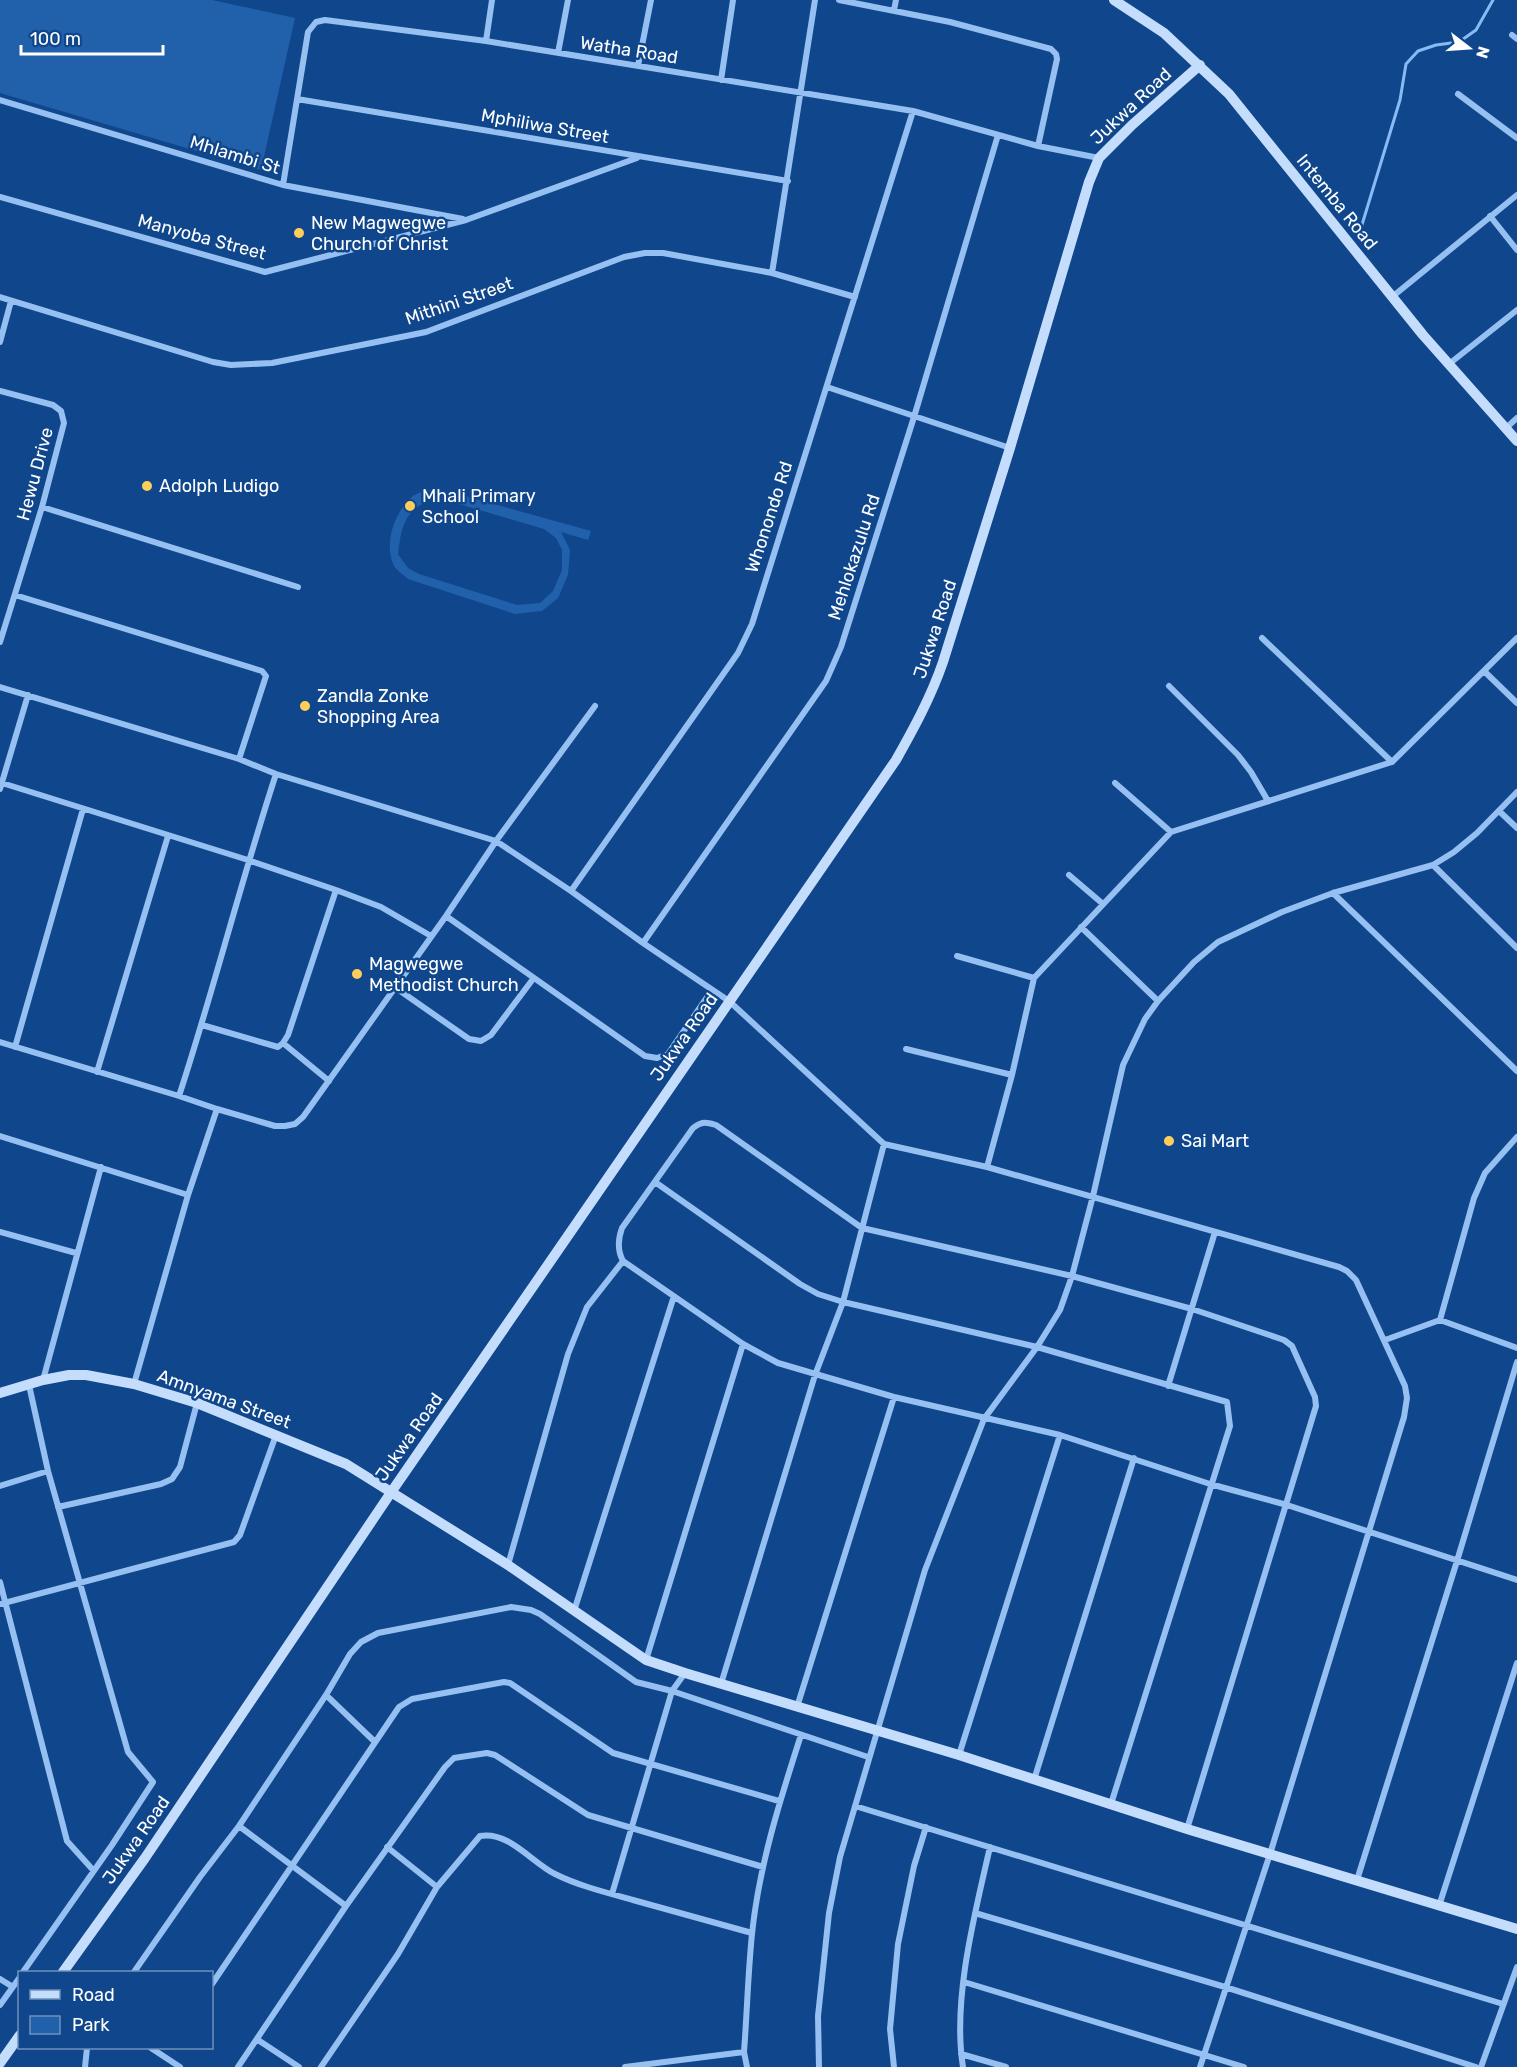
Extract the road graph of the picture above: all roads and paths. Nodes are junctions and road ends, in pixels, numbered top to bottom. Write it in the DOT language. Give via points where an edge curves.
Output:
graph roads {
  1 [pos="492,0"];
  2 [pos="568,0"];
  3 [pos="651,0"];
  4 [pos="733,0"];
  5 [pos="815,0"];
  6 [pos="839,0"];
  7 [pos="896,0"];
  8 [pos="1114,0"];
  9 [pos="894,10"];
  10 [pos="486,41"];
  11 [pos="558,53"];
  12 [pos="1200,65"];
  13 [pos="638,66"];
  14 [pos="720,80"];
  15 [pos="801,92"];
  16 [pos="1458,94"];
  17 [pos="297,99"];
  18 [pos="0,100"];
  19 [pos="913,111"];
  20 [pos="998,135"];
  21 [pos="1517,138"];
  22 [pos="1038,146"];
  23 [pos="637,158"];
  24 [pos="1099,158"];
  25 [pos="788,181"];
  26 [pos="283,185"];
  27 [pos="1517,195"];
  28 [pos="0,197"];
  29 [pos="1490,216"];
  30 [pos="466,220"];
  31 [pos="1517,250"];
  32 [pos="772,273"];
  33 [pos="0,297"];
  34 [pos="855,297"];
  35 [pos="1392,297"];
  36 [pos="11,301"];
  37 [pos="1517,310"];
  38 [pos="0,342"];
  39 [pos="1448,364"];
  40 [pos="827,387"];
  41 [pos="0,391"];
  42 [pos="914,417"];
  43 [pos="1517,418"];
  44 [pos="1505,429"];
  45 [pos="1517,441"];
  46 [pos="1010,448"];
  47 [pos="42,507"];
  48 [pos="298,587"];
  49 [pos="15,595"];
  50 [pos="1517,638"];
  51 [pos="1262,639"];
  52 [pos="0,642"];
  53 [pos="1484,671"];
  54 [pos="1169,686"];
  55 [pos="0,687"];
  56 [pos="28,695"];
  57 [pos="1517,703"];
  58 [pos="595,706"];
  59 [pos="239,759"];
  60 [pos="1392,762"];
  61 [pos="276,774"];
  62 [pos="1115,783"];
  63 [pos="1,786"];
  64 [pos="1517,792"];
  65 [pos="1268,801"];
  66 [pos="83,809"];
  67 [pos="1499,811"];
  68 [pos="1517,828"];
  69 [pos="1171,832"];
  70 [pos="168,836"];
  71 [pos="495,842"];
  72 [pos="248,860"];
  73 [pos="1433,865"];
  74 [pos="1070,875"];
  75 [pos="336,890"];
  76 [pos="571,891"];
  77 [pos="1333,894"];
  78 [pos="1103,904"];
  79 [pos="447,916"];
  80 [pos="1081,927"];
  81 [pos="431,936"];
  82 [pos="643,943"];
  83 [pos="1517,948"];
  84 [pos="957,956"];
  85 [pos="1034,978"];
  86 [pos="533,979"];
  87 [pos="396,988"];
  88 [pos="712,990"];
  89 [pos="729,1001"];
  90 [pos="1158,1001"];
  91 [pos="202,1025"];
  92 [pos="0,1042"];
  93 [pos="283,1043"];
  94 [pos="15,1047"];
  95 [pos="906,1049"];
  96 [pos="1517,1071"];
  97 [pos="97,1072"];
  98 [pos="1012,1075"];
  99 [pos="329,1081"];
  100 [pos="179,1096"];
  101 [pos="217,1110"];
  102 [pos="0,1136"];
  103 [pos="1517,1137"];
  104 [pos="884,1144"];
  105 [pos="101,1167"];
  106 [pos="987,1167"];
  107 [pos="656,1182"];
  108 [pos="188,1196"];
  109 [pos="1093,1196"];
  110 [pos="862,1228"];
  111 [pos="0,1232"];
  112 [pos="1215,1232"];
  113 [pos="76,1253"];
  114 [pos="623,1261"];
  115 [pos="1072,1276"];
  116 [pos="674,1296"];
  117 [pos="843,1302"];
  118 [pos="1192,1309"];
  119 [pos="1440,1320"];
  120 [pos="1385,1341"];
  121 [pos="743,1344"];
  122 [pos="1037,1347"];
  123 [pos="1517,1348"];
  124 [pos="1517,1362"];
  125 [pos="815,1375"];
  126 [pos="43,1380"];
  127 [pos="134,1384"];
  128 [pos="28,1385"];
  129 [pos="1168,1386"];
  130 [pos="0,1393"];
  131 [pos="894,1397"];
  132 [pos="197,1403"];
  133 [pos="984,1419"];
  134 [pos="276,1435"];
  135 [pos="1060,1436"];
  136 [pos="1134,1458"];
  137 [pos="48,1471"];
  138 [pos="1210,1484"];
  139 [pos="0,1486"];
  140 [pos="392,1491"];
  141 [pos="1287,1505"];
  142 [pos="58,1507"];
  143 [pos="1368,1533"];
  144 [pos="1457,1561"];
  145 [pos="508,1565"];
  146 [pos="1517,1580"];
  147 [pos="0,1582"];
  148 [pos="80,1583"];
  149 [pos="3,1603"];
  150 [pos="574,1611"];
  151 [pos="646,1660"];
  152 [pos="1517,1663"];
  153 [pos="685,1673"];
  154 [pos="721,1684"];
  155 [pos="672,1691"];
  156 [pos="326,1695"];
  157 [pos="797,1707"];
  158 [pos="877,1730"];
  159 [pos="801,1735"];
  160 [pos="375,1742"];
  161 [pos="959,1755"];
  162 [pos="868,1756"];
  163 [pos="651,1762"];
  164 [pos="1034,1779"];
  165 [pos="779,1802"];
  166 [pos="1111,1804"];
  167 [pos="855,1806"];
  168 [pos="239,1826"];
  169 [pos="926,1827"];
  170 [pos="630,1828"];
  171 [pos="1187,1829"];
  172 [pos="387,1846"];
  173 [pos="990,1847"];
  174 [pos="1270,1854"];
  175 [pos="292,1866"];
  176 [pos="763,1867"];
  177 [pos="93,1870"];
  178 [pos="1357,1880"];
  179 [pos="437,1887"];
  180 [pos="612,1894"];
  181 [pos="346,1906"];
  182 [pos="1439,1906"];
  183 [pos="975,1913"];
  184 [pos="1247,1925"];
  185 [pos="1517,1929"];
  186 [pos="752,1933"];
  187 [pos="1517,1967"];
  188 [pos="24,1971"];
  189 [pos="64,1971"];
  190 [pos="135,1971"];
  191 [pos="0,1979"];
  192 [pos="18,1980"];
  193 [pos="964,1982"];
  194 [pos="213,1983"];
  195 [pos="13,1987"];
  196 [pos="1225,1987"];
  197 [pos="1503,2004"];
  198 [pos="0,2005"];
  199 [pos="18,2038"];
  200 [pos="258,2040"];
  201 [pos="87,2049"];
  202 [pos="153,2049"];
  203 [pos="167,2049"];
  204 [pos="744,2052"];
  205 [pos="961,2054"];
  206 [pos="1204,2054"];
  207 [pos="162,2055"];
  208 [pos="1,2061"];
  209 [pos="11,2067"];
  210 [pos="85,2067"];
  211 [pos="180,2067"];
  212 [pos="238,2067"];
  213 [pos="299,2067"];
  214 [pos="321,2067"];
  215 [pos="625,2067"];
  216 [pos="747,2067"];
  217 [pos="819,2067"];
  218 [pos="894,2067"];
  219 [pos="963,2067"];
  220 [pos="1006,2067"];
  221 [pos="1200,2067"];
  222 [pos="1244,2067"];
  223 [pos="1476,2067"];
  224 [pos="1481,2067"];
  1 -- 10 [label="street"];
  2 -- 11 [label="street"];
  3 -- 13 [label="street"];
  4 -- 14 [label="street"];
  5 -- 15 [label="street"];
  6 -- 9 [label="street"];
  7 -- 9 [label="street"];
  8 -- 12 [label="street, Intemba Road" via="1164,33"];
  9 -- 22 [label="street" via="1051,49 1056,59"];
  10 -- 11 [label="street, Watha Road"];
  10 -- 17 [label="street, Watha Road" via="316,22 308,32"];
  11 -- 13 [label="street, Watha Road"];
  12 -- 24 [label="street, Jukwa Road"];
  12 -- 35 [label="street, Intemba Road" via="1229,94"];
  13 -- 14 [label="street, Watha Road"];
  14 -- 15 [label="street, Watha Road"];
  15 -- 19 [label="street, Watha Road"];
  15 -- 25 [label="street"];
  16 -- 21 [label="street"];
  17 -- 23 [label="street, Mphiliwa Street"];
  17 -- 26 [label="street, Watha Road"];
  18 -- 26 [label="street, Mhlambi St"];
  19 -- 20 [label="street, Watha Road"];
  19 -- 34 [label="street, Whonondo Rd"];
  20 -- 22 [label="street, Watha Road"];
  20 -- 42 [label="street, Mehlokazulu Rd"];
  22 -- 24 [label="street, Watha Road"];
  23 -- 25 [label="street, Mphiliwa Street"];
  23 -- 30 [label="street, Manyoba Street"];
  24 -- 46 [label="street, Jukwa Road"];
  25 -- 32 [label="street"];
  26 -- 30 [label="street, Mhlambi St"];
  27 -- 29 [label="street"];
  28 -- 30 [label="street, Manyoba Street" via="265,272"];
  29 -- 31 [label="street"];
  29 -- 35 [label="street"];
  32 -- 34 [label="street, Mithini Street"];
  32 -- 36 [label="street, Mithini Street" via="663,253 624,256 426,332 245,365 213,362"];
  33 -- 36 [label="street, Mithini Street"];
  34 -- 40 [label="street, Whonondo Rd"];
  35 -- 39 [label="street, Intemba Road"];
  36 -- 38 [label="street"];
  37 -- 39 [label="street"];
  39 -- 44 [label="street, Intemba Road"];
  40 -- 42 [label="street"];
  40 -- 76 [label="street, Whonondo Rd" via="752,624 738,653"];
  41 -- 47 [label="street, Hewu Drive" via="61,411 64,423"];
  42 -- 46 [label="street"];
  42 -- 82 [label="street, Mehlokazulu Rd" via="841,647 826,681"];
  43 -- 44 [label="street"];
  44 -- 45 [label="street, Intemba Road"];
  46 -- 89 [label="street, Jukwa Road" via="943,662 918,722 896,760"];
  47 -- 48 [label="street"];
  47 -- 49 [label="street, Hewu Drive"];
  49 -- 52 [label="street, Hewu Drive"];
  49 -- 59 [label="street" via="262,671 266,676"];
  50 -- 53 [label="street"];
  51 -- 60 [label="street"];
  53 -- 57 [label="street"];
  53 -- 60 [label="street"];
  54 -- 65 [label="street" via="1238,755"];
  55 -- 56 [label="street"];
  56 -- 59 [label="street"];
  56 -- 63 [label="street"];
  58 -- 71 [label="street"];
  59 -- 61 [label="street"];
  60 -- 65 [label="street"];
  61 -- 71 [label="street"];
  61 -- 72 [label="street"];
  62 -- 69 [label="street"];
  63 -- 66 [label="street"];
  64 -- 67 [label="street"];
  65 -- 69 [label="street"];
  66 -- 70 [label="street"];
  66 -- 94 [label="street"];
  67 -- 68 [label="street"];
  67 -- 73 [label="street" via="1454,852"];
  69 -- 78 [label="street"];
  70 -- 72 [label="street"];
  70 -- 97 [label="street"];
  71 -- 76 [label="street"];
  71 -- 79 [label="street"];
  72 -- 75 [label="street"];
  72 -- 91 [label="street"];
  73 -- 77 [label="street"];
  73 -- 83 [label="street"];
  74 -- 78 [label="street"];
  75 -- 81 [label="street" via="381,907"];
  75 -- 93 [label="street"];
  76 -- 82 [label="street"];
  77 -- 90 [label="street" via="1282,912 1218,942"];
  77 -- 96 [label="street"];
  78 -- 80 [label="street"];
  79 -- 81 [label="street"];
  79 -- 86 [label="street"];
  80 -- 85 [label="street"];
  80 -- 90 [label="street"];
  81 -- 87 [label="street"];
  82 -- 88 [label="street"];
  84 -- 85 [label="street"];
  85 -- 98 [label="street"];
  86 -- 87 [label="street" via="491,1035 481,1041 469,1039"];
  86 -- 88 [label="street" via="645,1056 657,1058 668,1054"];
  87 -- 99 [label="street"];
  88 -- 89 [label="street"];
  89 -- 104 [label="street"];
  89 -- 140 [label="street, Jukwa Road"];
  90 -- 109 [label="street" via="1123,1065"];
  91 -- 93 [label="street" via="279,1047"];
  91 -- 100 [label="street"];
  92 -- 94 [label="street"];
  93 -- 99 [label="street"];
  94 -- 97 [label="street"];
  95 -- 98 [label="street"];
  97 -- 100 [label="street"];
  98 -- 106 [label="street"];
  99 -- 101 [label="street" via="295,1124 275,1126"];
  100 -- 101 [label="street"];
  101 -- 108 [label="street"];
  102 -- 105 [label="street"];
  103 -- 119 [label="street" via="1485,1173 1474,1198"];
  104 -- 106 [label="street"];
  104 -- 110 [label="street"];
  105 -- 108 [label="street"];
  105 -- 113 [label="street"];
  106 -- 109 [label="street"];
  107 -- 110 [label="street" via="693,1128 705,1122 716,1125"];
  107 -- 114 [label="street" via="622,1228 619,1246"];
  107 -- 117 [label="street" via="800,1284"];
  108 -- 127 [label="street"];
  109 -- 112 [label="street"];
  109 -- 115 [label="street"];
  110 -- 115 [label="street"];
  110 -- 117 [label="street"];
  111 -- 113 [label="street"];
  112 -- 118 [label="street"];
  112 -- 120 [label="street" via="1347,1271 1356,1280"];
  113 -- 126 [label="street"];
  114 -- 116 [label="street"];
  114 -- 145 [label="street" via="587,1307 568,1354"];
  115 -- 118 [label="street"];
  115 -- 122 [label="street" via="1060,1310"];
  116 -- 121 [label="street"];
  116 -- 150 [label="street"];
  117 -- 122 [label="street"];
  117 -- 125 [label="street"];
  118 -- 129 [label="street"];
  118 -- 141 [label="street" via="1284,1341 1297,1356 1316,1406"];
  119 -- 120 [label="street"];
  119 -- 123 [label="street"];
  120 -- 143 [label="street" via="1407,1398"];
  121 -- 125 [label="street" via="778,1363"];
  121 -- 151 [label="street"];
  122 -- 129 [label="street"];
  122 -- 133 [label="street"];
  124 -- 144 [label="street"];
  125 -- 131 [label="street"];
  125 -- 154 [label="street"];
  126 -- 127 [label="street, Amnyama Street" via="69,1374"];
  126 -- 128 [label="street, Amnyama Street"];
  127 -- 132 [label="street, Amnyama Street"];
  128 -- 130 [label="street, Amnyama Street"];
  128 -- 137 [label="street"];
  129 -- 138 [label="street" via="1227,1402 1230,1426"];
  131 -- 133 [label="street"];
  131 -- 157 [label="street"];
  132 -- 134 [label="street, Amnyama Street"];
  132 -- 142 [label="street" via="180,1467 172,1479"];
  133 -- 135 [label="street"];
  133 -- 158 [label="street" via="925,1570"];
  134 -- 140 [label="street, Amnyama Street" via="346,1464"];
  134 -- 148 [label="street" via="240,1535 234,1542"];
  135 -- 136 [label="street"];
  135 -- 161 [label="street"];
  136 -- 138 [label="street"];
  136 -- 164 [label="street"];
  137 -- 139 [label="street"];
  137 -- 142 [label="street"];
  138 -- 141 [label="street"];
  138 -- 166 [label="street"];
  140 -- 145 [label="street, Amnyama Street"];
  140 -- 189 [label="street, Jukwa Road" via="145,1858"];
  141 -- 143 [label="street"];
  141 -- 171 [label="street"];
  142 -- 148 [label="street"];
  143 -- 144 [label="street"];
  143 -- 174 [label="street"];
  144 -- 146 [label="street"];
  144 -- 178 [label="street"];
  145 -- 150 [label="street, Amnyama Street"];
  147 -- 149 [label="street"];
  148 -- 149 [label="street"];
  148 -- 177 [label="street" via="128,1752 153,1782"];
  149 -- 177 [label="street" via="66,1841"];
  150 -- 151 [label="street, Amnyama Street"];
  151 -- 153 [label="street, Amnyama Street"];
  152 -- 182 [label="street"];
  153 -- 154 [label="street, Amnyama Street"];
  153 -- 155 [label="street"];
  154 -- 157 [label="street, Amnyama Street"];
  155 -- 156 [label="street" via="636,1682 540,1614 511,1607 378,1632 350,1654"];
  155 -- 159 [label="street"];
  155 -- 163 [label="street"];
  156 -- 160 [label="street"];
  156 -- 168 [label="street"];
  157 -- 158 [label="street, Amnyama Street"];
  158 -- 161 [label="street, Amnyama Street"];
  158 -- 162 [label="street"];
  159 -- 162 [label="street"];
  159 -- 165 [label="street"];
  160 -- 163 [label="street" via="399,1707 409,1700 504,1682 515,1684 613,1753"];
  160 -- 175 [label="street"];
  161 -- 164 [label="street, Amnyama Street"];
  162 -- 167 [label="street"];
  163 -- 165 [label="street"];
  163 -- 170 [label="street"];
  164 -- 166 [label="street, Amnyama Street"];
  165 -- 176 [label="street"];
  166 -- 171 [label="street, Amnyama Street"];
  167 -- 169 [label="street"];
  167 -- 217 [label="street" via="829,1913 818,2016"];
  168 -- 175 [label="street"];
  168 -- 190 [label="street"];
  169 -- 173 [label="street"];
  169 -- 218 [label="street" via="898,1944 891,2029"];
  170 -- 172 [label="street" via="588,1815 498,1756 487,1753 452,1759"];
  170 -- 176 [label="street"];
  170 -- 180 [label="street"];
  171 -- 174 [label="street, Amnyama Street"];
  172 -- 179 [label="street"];
  172 -- 181 [label="street"];
  173 -- 183 [label="street"];
  173 -- 184 [label="street"];
  174 -- 178 [label="street, Amnyama Street"];
  174 -- 184 [label="street"];
  175 -- 181 [label="street"];
  175 -- 194 [label="street"];
  176 -- 186 [label="street"];
  177 -- 188 [label="street"];
  178 -- 182 [label="street, Amnyama Street"];
  179 -- 180 [label="street" via="480,1836 492,1835 503,1838 554,1874"];
  179 -- 214 [label="street" via="398,1954"];
  180 -- 186 [label="street"];
  181 -- 200 [label="street"];
  182 -- 185 [label="street, Amnyama Street"];
  183 -- 193 [label="street"];
  183 -- 196 [label="street"];
  184 -- 196 [label="street"];
  184 -- 197 [label="street"];
  186 -- 204 [label="street"];
  187 -- 197 [label="street"];
  191 -- 195 [label="street"];
  192 -- 195 [label="street"];
  193 -- 205 [label="street"];
  193 -- 206 [label="street"];
  195 -- 198 [label="street"];
  196 -- 206 [label="street"];
  196 -- 223 [label="street"];
  197 -- 224 [label="street"];
  199 -- 208 [label="street"];
  200 -- 212 [label="street"];
  200 -- 213 [label="street"];
  201 -- 210 [label="street"];
  202 -- 207 [label="street"];
  203 -- 207 [label="street"];
  204 -- 215 [label="street"];
  204 -- 216 [label="street"];
  205 -- 219 [label="street"];
  205 -- 220 [label="street"];
  206 -- 221 [label="street"];
  206 -- 222 [label="street"];
  207 -- 211 [label="street"];
  208 -- 209 [label="street"];
}
